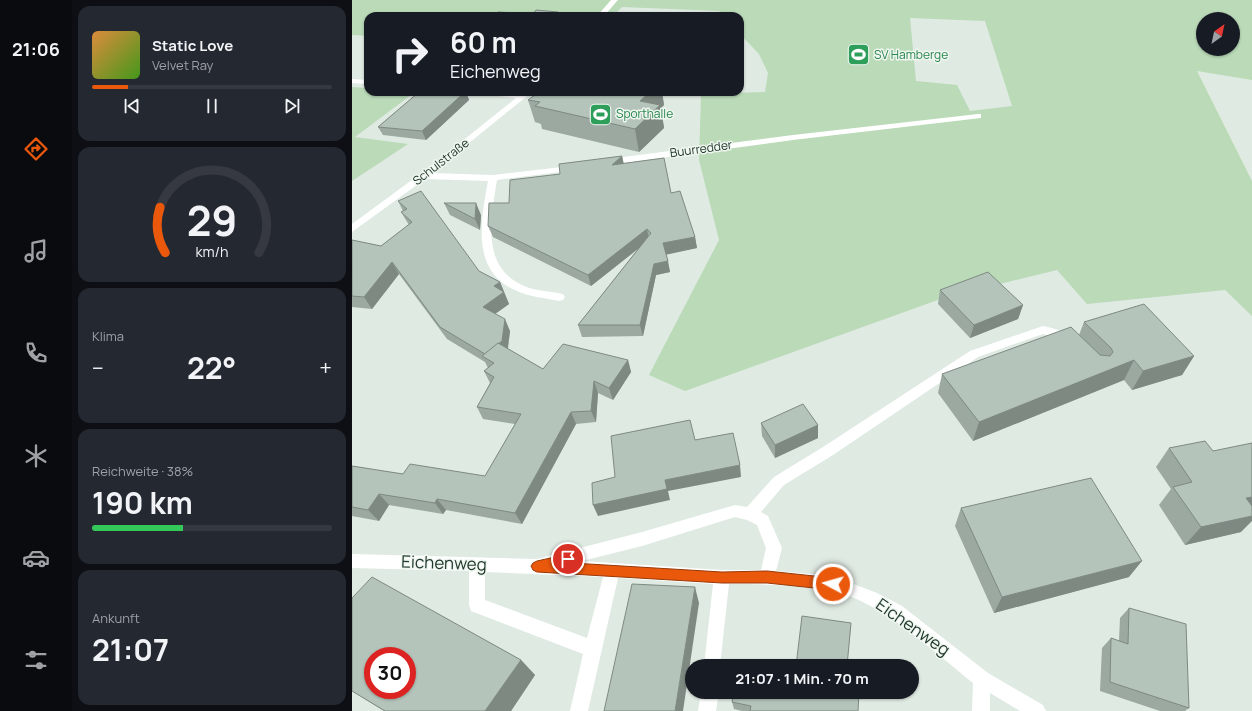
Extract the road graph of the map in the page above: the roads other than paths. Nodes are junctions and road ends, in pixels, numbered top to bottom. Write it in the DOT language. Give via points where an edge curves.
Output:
graph roads {
  1 [pos="615,0"];
  2 [pos="604,12"];
  3 [pos="352,81"];
  4 [pos="364,82"];
  5 [pos="523,96"];
  6 [pos="978,116"];
  7 [pos="424,176"];
  8 [pos="493,178"];
  9 [pos="352,229"];
  10 [pos="558,297"];
  11 [pos="1074,350"];
  12 [pos="750,514"];
  13 [pos="352,561"];
  14 [pos="477,564"];
  15 [pos="537,566"];
  16 [pos="612,571"];
  17 [pos="722,577"];
  18 [pos="767,577"];
  19 [pos="593,649"];
  20 [pos="713,659"];
  21 [pos="982,679"];
  22 [pos="709,699"];
  23 [pos="579,711"];
  24 [pos="707,711"];
  25 [pos="980,711"];
  26 [pos="1037,711"];
  1 -- 2 [label="street"];
  3 -- 4 [label="street"];
  5 -- 7 [label="street, Schulstraße"];
  6 -- 8 [label="street, Buurredder" via="703,148"];
  7 -- 8 [label="street, Buurredder"];
  7 -- 9 [label="street, Schulstraße"];
  8 -- 10 [label="street" via="485,225 489,258 496,272 518,288"];
  11 -- 12 [label="street" via="1058,334 1043,330 974,354 779,481"];
  12 -- 15 [label="street, Eichenweg" via="735,511 635,541"];
  12 -- 18 [label="street" via="763,521 774,548"];
  13 -- 14 [label="street, Eichenweg"];
  14 -- 15 [label="street, Eichenweg"];
  14 -- 19 [label="street" via="477,605"];
  15 -- 16 [label="street, Eichenweg"];
  16 -- 17 [label="street, Eichenweg"];
  16 -- 19 [label="street"];
  17 -- 18 [label="street, Eichenweg"];
  17 -- 20 [label="street"];
  18 -- 21 [label="street, Eichenweg" via="833,584 871,598 896,612"];
  19 -- 23 [label="street"];
  21 -- 25 [label="street"];
  21 -- 26 [label="street, Eichenweg"];
  22 -- 24 [label="street"];
}
